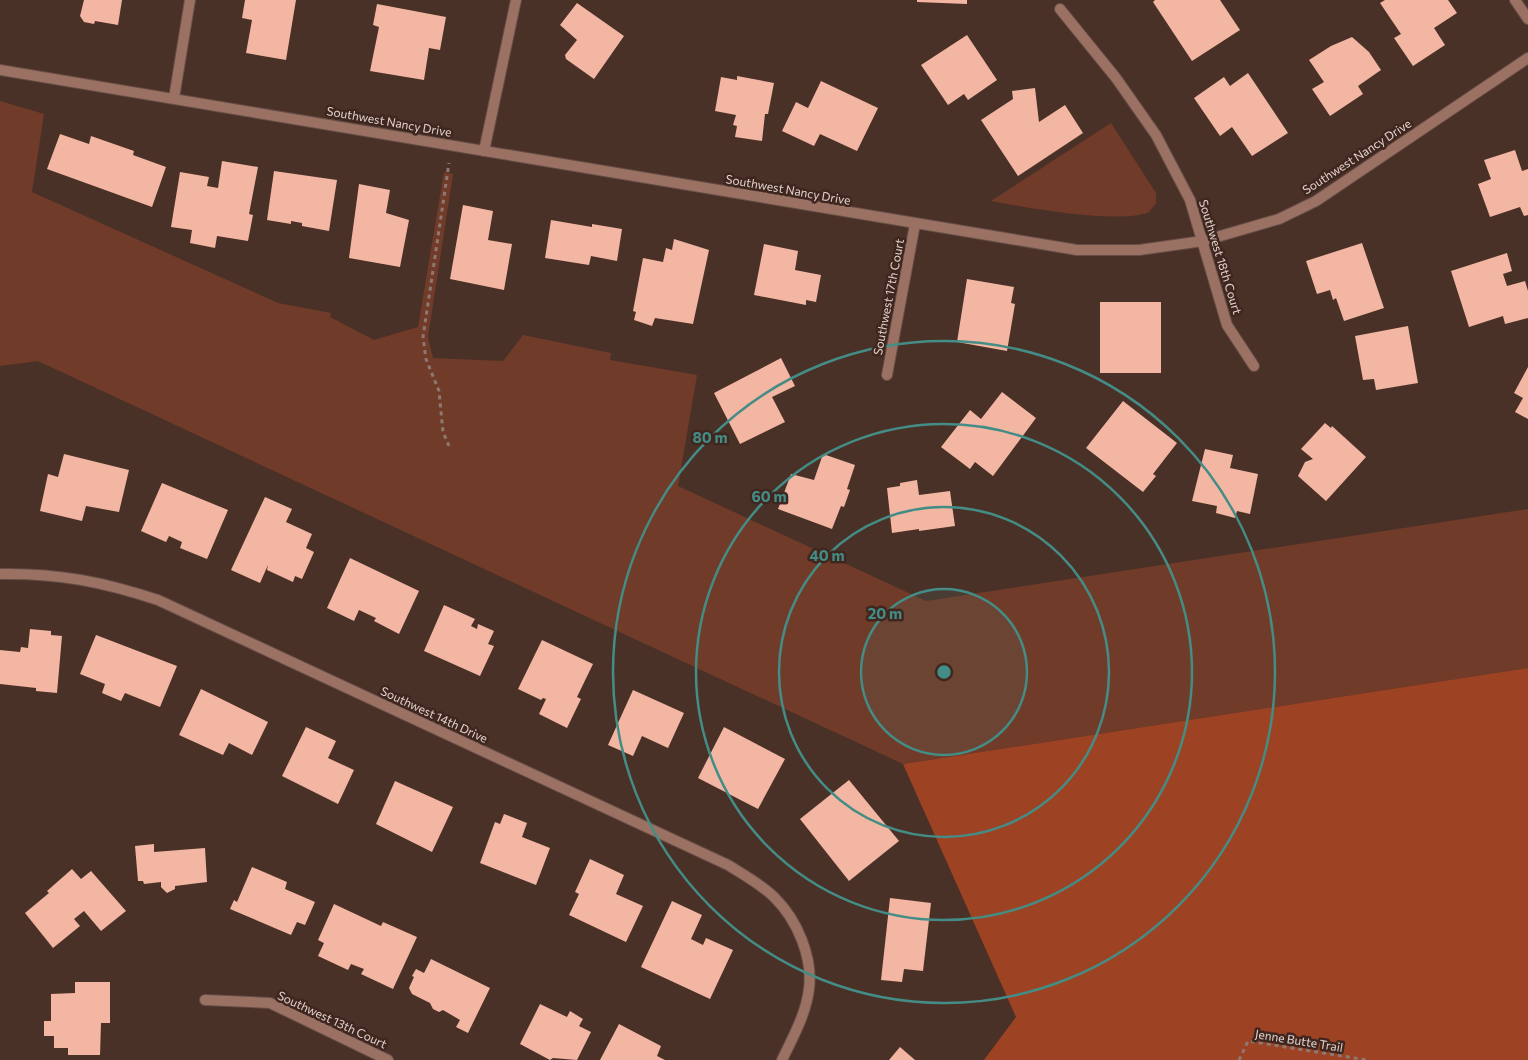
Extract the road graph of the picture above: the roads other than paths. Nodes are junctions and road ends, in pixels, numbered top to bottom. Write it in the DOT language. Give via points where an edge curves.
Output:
graph roads {
  1 [pos="190,0"];
  2 [pos="516,0"];
  3 [pos="1515,0"];
  4 [pos="1060,9"];
  5 [pos="1528,19"];
  6 [pos="1528,58"];
  7 [pos="0,70"];
  8 [pos="174,98"];
  9 [pos="484,151"];
  10 [pos="915,224"];
  11 [pos="1202,241"];
  12 [pos="1254,366"];
  13 [pos="887,374"];
  14 [pos="0,574"];
  15 [pos="205,1000"];
  16 [pos="388,1060"];
  17 [pos="782,1060"];
  1 -- 8 [label="street"];
  2 -- 9 [label="street"];
  3 -- 5 [label="street"];
  4 -- 11 [label="street, Southwest 18th Court" via="1116,78 1156,135 1190,200"];
  6 -- 11 [label="street, Southwest Nancy Drive" via="1316,201 1279,219"];
  7 -- 8 [label="street, Southwest Nancy Drive"];
  8 -- 9 [label="street, Southwest Nancy Drive"];
  9 -- 10 [label="street, Southwest Nancy Drive"];
  10 -- 11 [label="street, Southwest Nancy Drive" via="1077,250 1139,250"];
  10 -- 13 [label="street, Southwest 17th Court"];
  11 -- 12 [label="street, Southwest 18th Court" via="1228,325"];
  14 -- 17 [label="street, Southwest 14th Drive" via="69,576 112,585 158,600 751,878 775,898 795,926 810,962 803,1014"];
  15 -- 16 [label="street, Southwest 13th Court" via="270,1003"];
}
